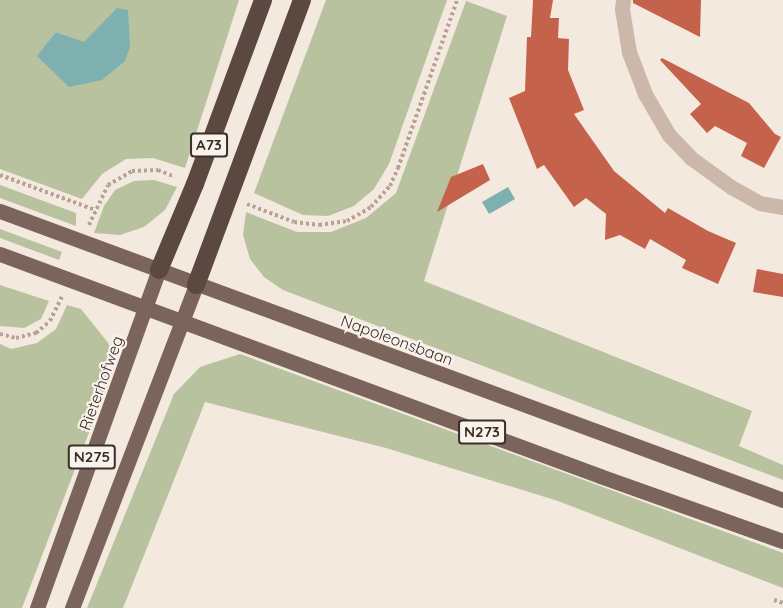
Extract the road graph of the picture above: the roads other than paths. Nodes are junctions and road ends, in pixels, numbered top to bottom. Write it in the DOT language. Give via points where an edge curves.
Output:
graph roads {
  1 [pos="263,0"];
  2 [pos="302,0"];
  3 [pos="623,0"];
  4 [pos="783,207"];
  5 [pos="0,211"];
  6 [pos="0,254"];
  7 [pos="159,270"];
  8 [pos="196,285"];
  9 [pos="148,307"];
  10 [pos="182,321"];
  11 [pos="783,500"];
  12 [pos="783,541"];
  13 [pos="37,608"];
  14 [pos="72,608"];
  1 -- 7 [label="highway, A73"];
  2 -- 8 [label="highway, A73"];
  3 -- 4 [label="street" via="629,52 645,94 669,135 691,158 731,187 760,203"];
  5 -- 7 [label="main road, Napoleonsbaan / N273"];
  6 -- 9 [label="main road, N273"];
  7 -- 8 [label="main road, Napoleonsbaan / N273"];
  7 -- 9 [label="main road, Rieterhofweg / N275"];
  8 -- 10 [label="main road, N275"];
  8 -- 11 [label="main road, Napoleonsbaan / N273"];
  9 -- 10 [label="main road, N273"];
  9 -- 13 [label="main road, Rieterhofweg / N275"];
  10 -- 12 [label="main road, N273"];
  10 -- 14 [label="main road, N275"];
}
